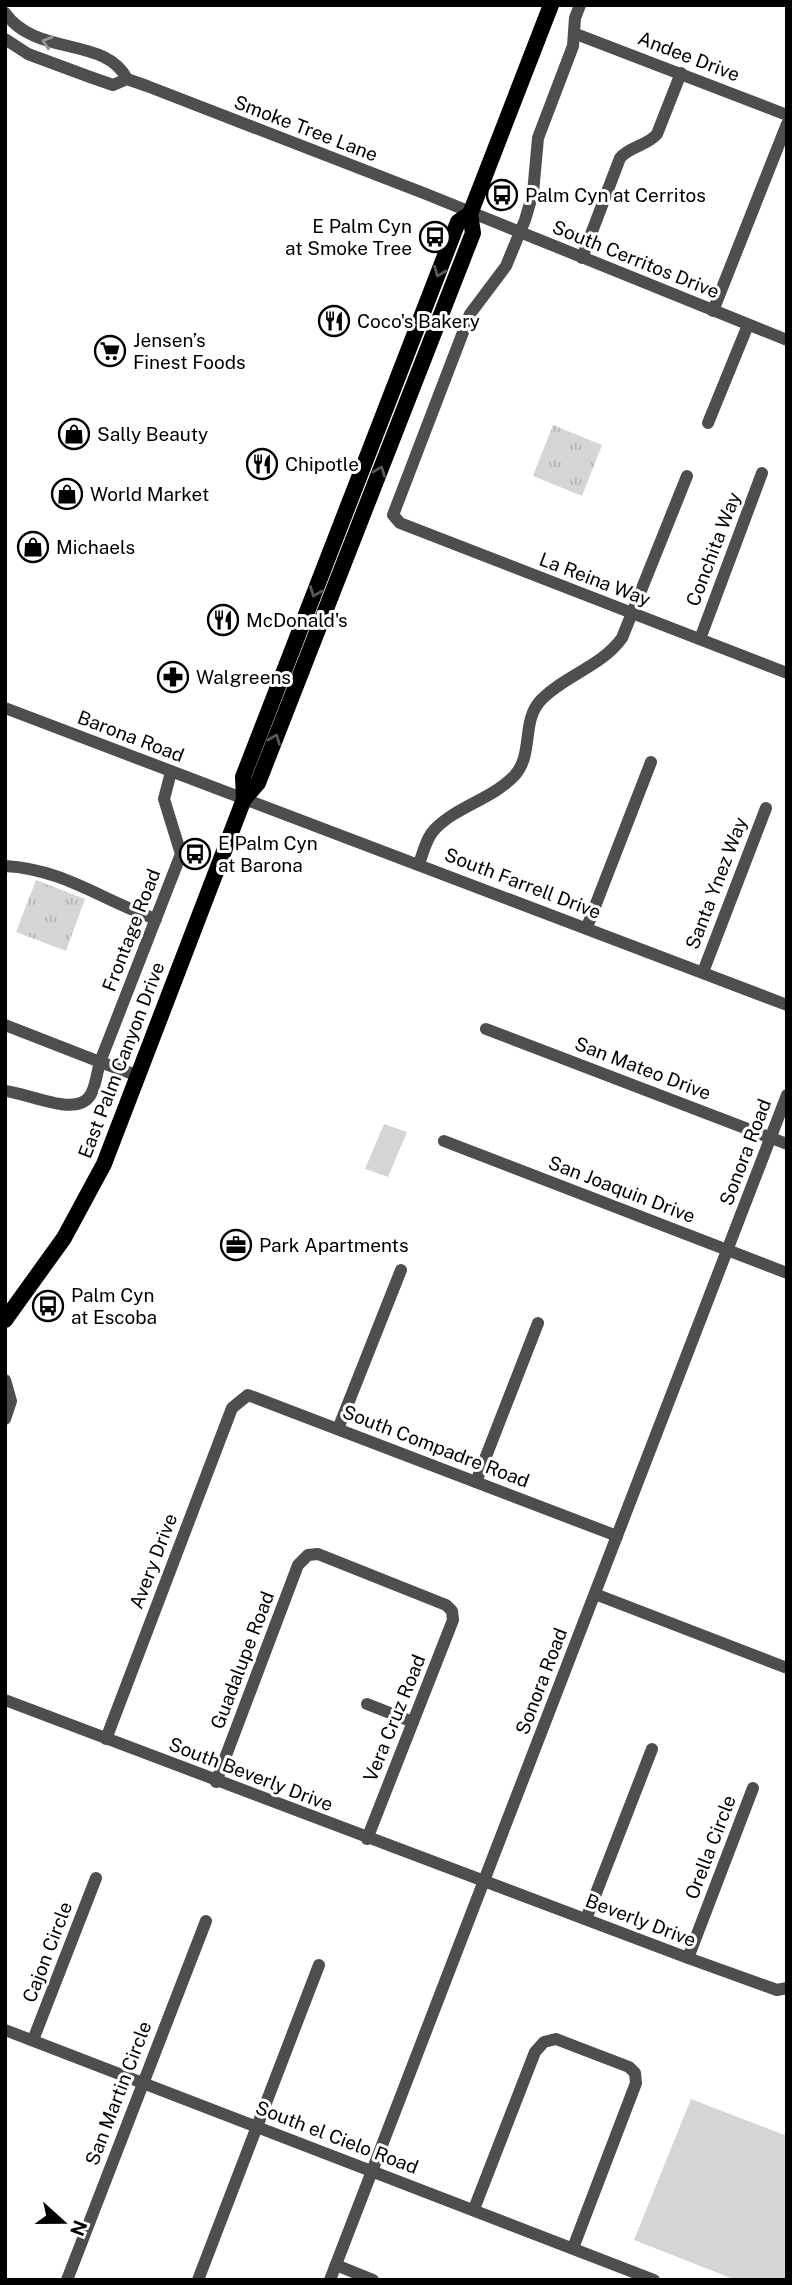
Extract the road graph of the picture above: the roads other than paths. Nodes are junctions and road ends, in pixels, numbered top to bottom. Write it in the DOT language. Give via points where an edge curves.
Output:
graph roads {
  1 [pos="551,5"];
  2 [pos="580,5"];
  3 [pos="5,13"];
  4 [pos="576,34"];
  5 [pos="5,39"];
  6 [pos="71,48"];
  7 [pos="65,68"];
  8 [pos="681,73"];
  9 [pos="127,79"];
  10 [pos="787,115"];
  11 [pos="787,124"];
  12 [pos="470,214"];
  13 [pos="519,234"];
  14 [pos="582,258"];
  15 [pos="713,311"];
  16 [pos="748,325"];
  17 [pos="787,340"];
  18 [pos="708,423"];
  19 [pos="762,473"];
  20 [pos="687,476"];
  21 [pos="632,614"];
  22 [pos="700,639"];
  23 [pos="787,674"];
  24 [pos="5,708"];
  25 [pos="651,762"];
  26 [pos="171,772"];
  27 [pos="244,799"];
  28 [pos="766,808"];
  29 [pos="419,864"];
  30 [pos="5,866"];
  31 [pos="156,919"];
  32 [pos="587,928"];
  33 [pos="703,971"];
  34 [pos="787,1005"];
  35 [pos="5,1025"];
  36 [pos="486,1029"];
  37 [pos="100,1062"];
  38 [pos="139,1076"];
  39 [pos="5,1091"];
  40 [pos="787,1095"];
  41 [pos="771,1138"];
  42 [pos="444,1141"];
  43 [pos="787,1144"];
  44 [pos="728,1250"];
  45 [pos="401,1270"];
  46 [pos="787,1273"];
  47 [pos="5,1320"];
  48 [pos="538,1323"];
  49 [pos="5,1380"];
  50 [pos="241,1399"];
  51 [pos="5,1419"];
  52 [pos="338,1429"];
  53 [pos="476,1482"];
  54 [pos="617,1536"];
  55 [pos="309,1555"];
  56 [pos="595,1594"];
  57 [pos="787,1668"];
  58 [pos="5,1700"];
  59 [pos="368,1704"];
  60 [pos="413,1722"];
  61 [pos="106,1739"];
  62 [pos="652,1749"];
  63 [pos="216,1782"];
  64 [pos="753,1788"];
  65 [pos="367,1839"];
  66 [pos="96,1878"];
  67 [pos="483,1882"];
  68 [pos="586,1919"];
  69 [pos="206,1921"];
  70 [pos="688,1958"];
  71 [pos="319,1965"];
  72 [pos="787,1988"];
  73 [pos="5,2030"];
  74 [pos="33,2040"];
  75 [pos="142,2083"];
  76 [pos="256,2127"];
  77 [pos="372,2172"];
  78 [pos="474,2209"];
  79 [pos="573,2248"];
  80 [pos="335,2265"];
  81 [pos="67,2280"];
  82 [pos="198,2280"];
  83 [pos="330,2280"];
  84 [pos="373,2280"];
  85 [pos="654,2280"];
  1 -- 12 [label="main road, East Palm Canyon Drive"];
  2 -- 4 [label="street"];
  6 -- 3 [label="street, Smoke Tree Lane, one-way" via="37,39"];
  4 -- 8 [label="street, Andee Drive"];
  4 -- 13 [label="street" via="538,138 533,193"];
  5 -- 7 [label="street, Smoke Tree Lane"];
  6 -- 7 [label="street"];
  6 -- 9 [label="street, Smoke Tree Lane" via="121,65"];
  7 -- 9 [label="street, Smoke Tree Lane" via="113,85"];
  8 -- 10 [label="street, Andee Drive"];
  8 -- 14 [label="street" via="657,134 620,158"];
  9 -- 12 [label="street, Smoke Tree Lane"];
  11 -- 15 [label="street"];
  12 -- 13 [label="street, South Cerritos Drive"];
  12 -- 27 [label="main road, East Palm Canyon Drive" via="458,222 404,360 243,777"];
  13 -- 14 [label="street, South Cerritos Drive"];
  13 -- 21 [label="street, La Reina Way" via="506,266 470,314 393,515 400,523"];
  14 -- 15 [label="street, South Cerritos Drive"];
  15 -- 16 [label="street, South Cerritos Drive"];
  16 -- 17 [label="street, South Cerritos Drive"];
  16 -- 18 [label="street"];
  19 -- 22 [label="street, Conchita Way"];
  20 -- 21 [label="street"];
  21 -- 22 [label="street, La Reina Way"];
  21 -- 29 [label="street" via="610,655 542,699 532,713 524,760 517,773 435,828"];
  22 -- 23 [label="street, La Reina Way"];
  24 -- 26 [label="street, Barona Road"];
  25 -- 32 [label="street"];
  26 -- 27 [label="street, Barona Road"];
  26 -- 31 [label="street, Frontage Road" via="164,799 181,854"];
  27 -- 29 [label="street, South Farrell Drive"];
  27 -- 38 [label="main road, East Palm Canyon Drive"];
  28 -- 33 [label="street, Santa Ynez Way"];
  29 -- 32 [label="street, South Farrell Drive"];
  30 -- 31 [label="street" via="41,870"];
  31 -- 37 [label="street, Frontage Road"];
  32 -- 33 [label="street, South Farrell Drive"];
  33 -- 34 [label="street, South Farrell Drive"];
  35 -- 37 [label="street"];
  36 -- 41 [label="street, San Mateo Drive"];
  37 -- 38 [label="street"];
  37 -- 39 [label="street, Frontage Road" via="92,1093 84,1104 71,1108"];
  38 -- 47 [label="main road, East Palm Canyon Drive" via="88,1199 43,1272"];
  40 -- 41 [label="street, Sonora Road"];
  41 -- 43 [label="street, San Mateo Drive"];
  41 -- 44 [label="street, Sonora Road"];
  42 -- 44 [label="street, San Joaquin Drive"];
  44 -- 46 [label="street, San Joaquin Drive"];
  44 -- 54 [label="street, Sonora Road"];
  45 -- 52 [label="street"];
  48 -- 53 [label="street"];
  49 -- 51 [label="street" via="11,1401"];
  50 -- 52 [label="street, South Compadre Road" via="248,1395 261,1399"];
  50 -- 61 [label="street, Avery Drive" via="232,1408"];
  52 -- 53 [label="street, South Compadre Road"];
  53 -- 54 [label="street, South Compadre Road"];
  54 -- 56 [label="street, Sonora Road"];
  55 -- 60 [label="street, Vera Cruz Road" via="318,1554 452,1611 453,1620"];
  55 -- 63 [label="street, Guadalupe Road" via="298,1565"];
  56 -- 57 [label="street"];
  56 -- 67 [label="street, Sonora Road"];
  58 -- 61 [label="street, South Beverly Drive"];
  59 -- 60 [label="street"];
  60 -- 65 [label="street, Vera Cruz Road"];
  61 -- 63 [label="street, South Beverly Drive"];
  62 -- 68 [label="street"];
  63 -- 65 [label="street, South Beverly Drive"];
  64 -- 70 [label="street, Orella Circle"];
  65 -- 67 [label="street, South Beverly Drive"];
  66 -- 74 [label="street, Cajon Circle"];
  67 -- 68 [label="street, Beverly Drive"];
  67 -- 77 [label="street, Sonora Road"];
  68 -- 70 [label="street, Beverly Drive"];
  69 -- 75 [label="street, San Martin Circle"];
  70 -- 72 [label="street, Beverly Drive" via="777,1990"];
  71 -- 76 [label="street"];
  73 -- 74 [label="street, South el Cielo Road"];
  74 -- 75 [label="street, South el Cielo Road"];
  75 -- 76 [label="street, South el Cielo Road"];
  75 -- 81 [label="street, San Martin Circle"];
  76 -- 77 [label="street, South el Cielo Road"];
  76 -- 82 [label="street"];
  77 -- 78 [label="street, South el Cielo Road"];
  77 -- 80 [label="street, Sonora Road"];
  78 -- 79 [label="street, South el Cielo Road"];
  78 -- 79 [label="street" via="535,2052 544,2042 556,2039 586,2050 629,2067 636,2083"];
  79 -- 85 [label="street, South el Cielo Road"];
  80 -- 83 [label="street, Sonora Road"];
  80 -- 84 [label="street"];
}
